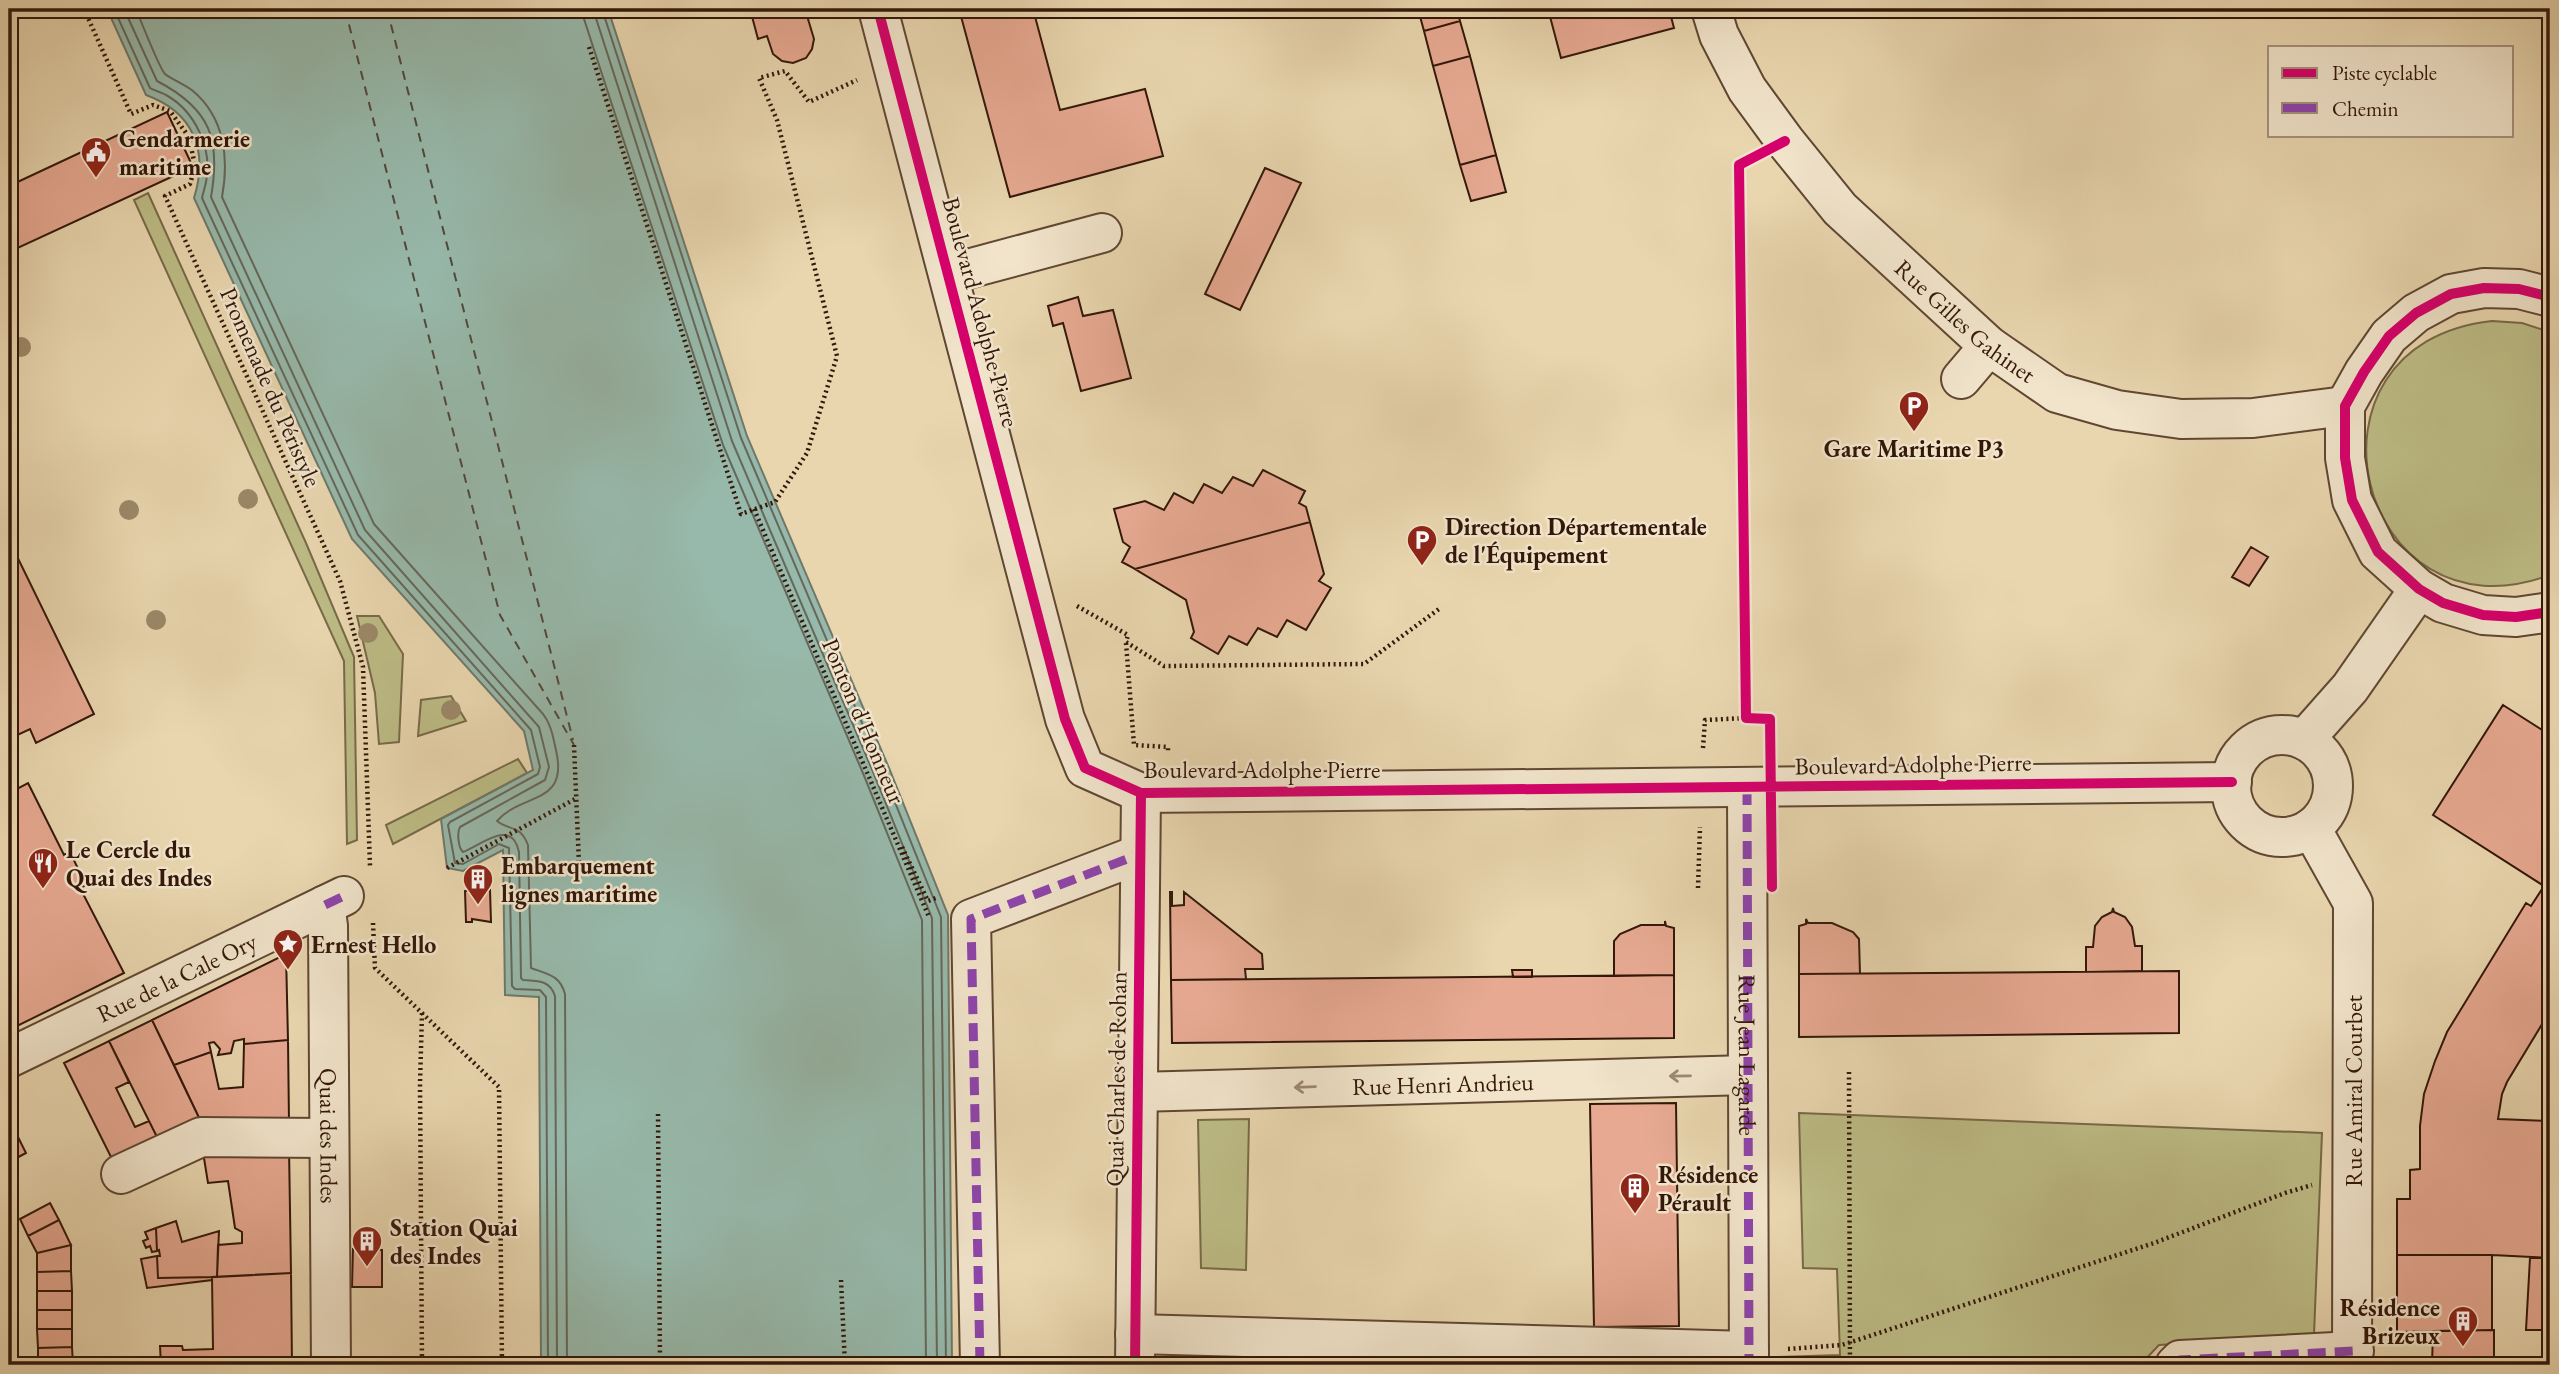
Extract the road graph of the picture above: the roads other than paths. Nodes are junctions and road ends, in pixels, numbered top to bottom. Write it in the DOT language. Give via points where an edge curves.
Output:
graph roads {
  1 [pos="878,9"];
  2 [pos="1711,9"];
  3 [pos="1102,233"];
  4 [pos="949,274"];
  5 [pos="2550,297"];
  6 [pos="1989,346"];
  7 [pos="1961,379"];
  8 [pos="2345,406"];
  9 [pos="2419,589"];
  10 [pos="2550,612"];
  11 [pos="2304,740"];
  12 [pos="2232,782"];
  13 [pos="1747,787"];
  14 [pos="1153,793"];
  15 [pos="2311,828"];
  16 [pos="1140,854"];
  17 [pos="353,896"];
  18 [pos="9,1058"];
  19 [pos="1748,1075"];
  20 [pos="1138,1092"];
  21 [pos="329,1138"];
  22 [pos="121,1174"];
  23 [pos="1135,1350"];
  24 [pos="1749,1358"];
  25 [pos="2353,1358"];
  26 [pos="331,1365"];
  27 [pos="980,1365"];
  28 [pos="2175,1365"];
  1 -- 4 [label="street, Boulevard Adolphe Pierre"];
  2 -- 6 [label="street, Rue Gilles Gahinet" via="1747,89 1832,199"];
  3 -- 4 [label="street"];
  4 -- 14 [label="street, Boulevard Adolphe Pierre" via="1066,719 1085,768"];
  5 -- 8 [label="street" via="2519,289 2484,288 2451,294 2416,313 2389,337"];
  6 -- 7 [label="street"];
  6 -- 8 [label="street, Rue Gilles Gahinet" via="2057,393 2117,410 2181,419 2253,418"];
  8 -- 9 [label="street" via="2345,458 2352,500 2378,552"];
  9 -- 10 [label="street" via="2442,603 2483,615"];
  9 -- 11 [label="street" via="2350,688"];
  11 -- 12 [label="street" via="2290,736 2263,739 2241,756"];
  11 -- 15 [label="street" via="2324,757 2333,782 2329,808"];
  12 -- 13 [label="street, Boulevard Adolphe Pierre"];
  12 -- 15 [label="street" via="2237,810 2257,830 2285,837"];
  13 -- 14 [label="street, Boulevard Adolphe Pierre"];
  13 -- 19 [label="street, Rue Jean Lagarde"];
  14 -- 16 [label="street, Quai Charles de Rohan"];
  15 -- 25 [label="street, Rue Amiral Courbet" via="2353,904"];
  16 -- 20 [label="street, Quai Charles de Rohan"];
  16 -- 27 [label="street" via="971,919"];
  17 -- 18 [label="street, Rue de la Cale Ory"];
  17 -- 21 [label="street, Quai des Indes" via="328,926"];
  19 -- 20 [label="street, Rue Henri Andrieu, one-way"];
  19 -- 24 [label="street, Rue Jean Lagarde"];
  20 -- 23 [label="street, Quai Charles de Rohan"];
  21 -- 22 [label="street" via="201,1138"];
  21 -- 26 [label="street, Quai des Indes"];
  23 -- 24 [label="street"];
  25 -- 28 [label="street" via="2180,1360"];
}
